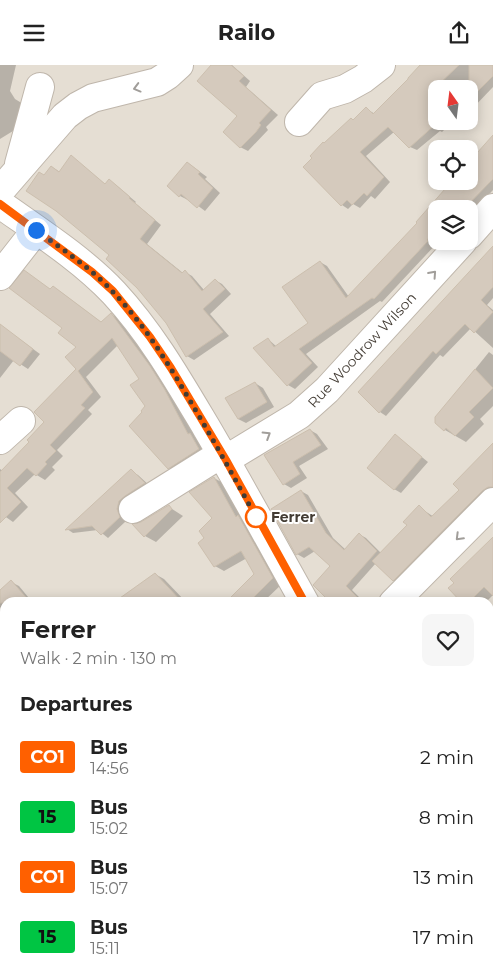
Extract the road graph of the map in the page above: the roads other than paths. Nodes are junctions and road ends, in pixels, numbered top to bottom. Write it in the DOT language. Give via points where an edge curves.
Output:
graph roads {
  1 [pos="179,65"];
  2 [pos="381,65"];
  3 [pos="40,87"];
  4 [pos="299,122"];
  5 [pos="8,181"];
  6 [pos="0,204"];
  7 [pos="493,208"];
  8 [pos="478,225"];
  9 [pos="36,230"];
  10 [pos="455,250"];
  11 [pos="0,276"];
  12 [pos="21,421"];
  13 [pos="0,440"];
  14 [pos="223,457"];
  15 [pos="493,502"];
  16 [pos="133,509"];
  17 [pos="302,597"];
  18 [pos="399,597"];
  1 -- 5 [label="street, one-way" via="157,82 93,98 78,105"];
  2 -- 4 [label="street" via="345,89 322,96"];
  3 -- 5 [label="street"];
  6 -- 9 [label="street"];
  7 -- 8 [label="street"];
  9 -- 11 [label="street"];
  9 -- 14 [label="street" via="92,272 129,310 171,368"];
  14 -- 10 [label="street, Rue Woodrow Wilson, one-way" via="308,409"];
  12 -- 13 [label="street"];
  14 -- 16 [label="street, Rue Woodrow Wilson"];
  14 -- 17 [label="street"];
  15 -- 18 [label="street, one-way"];
}
